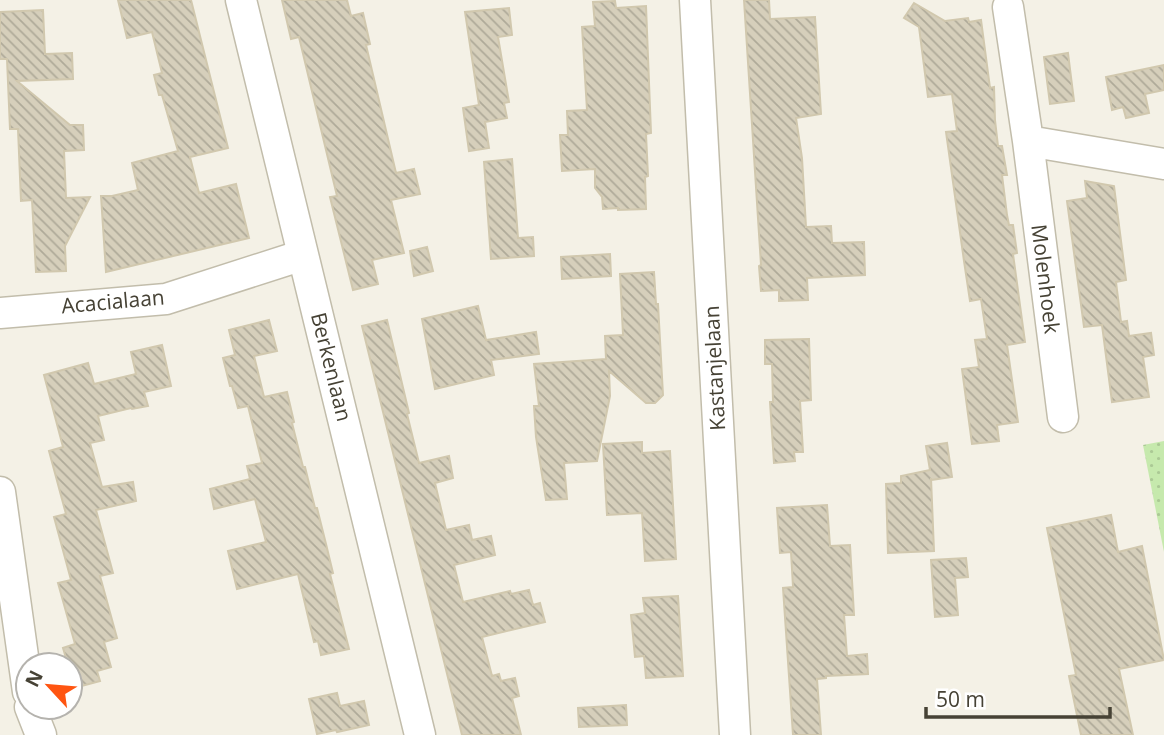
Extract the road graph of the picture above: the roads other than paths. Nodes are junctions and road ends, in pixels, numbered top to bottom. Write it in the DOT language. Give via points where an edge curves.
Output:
graph roads {
  1 [pos="241,0"];
  2 [pos="695,0"];
  3 [pos="1007,7"];
  4 [pos="1028,141"];
  5 [pos="1164,164"];
  6 [pos="303,255"];
  7 [pos="0,313"];
  8 [pos="1063,417"];
  9 [pos="0,492"];
  10 [pos="22,651"];
  11 [pos="420,735"];
  12 [pos="735,735"];
  1 -- 6 [label="street, Berkenlaan"];
  2 -- 12 [label="street, Kastanjelaan"];
  3 -- 4 [label="street, Molenhoek"];
  4 -- 5 [label="street"];
  4 -- 8 [label="street, Molenhoek"];
  6 -- 7 [label="street, Acacialaan" via="166,299"];
  6 -- 11 [label="street, Berkenlaan"];
  9 -- 10 [label="street"];
}
